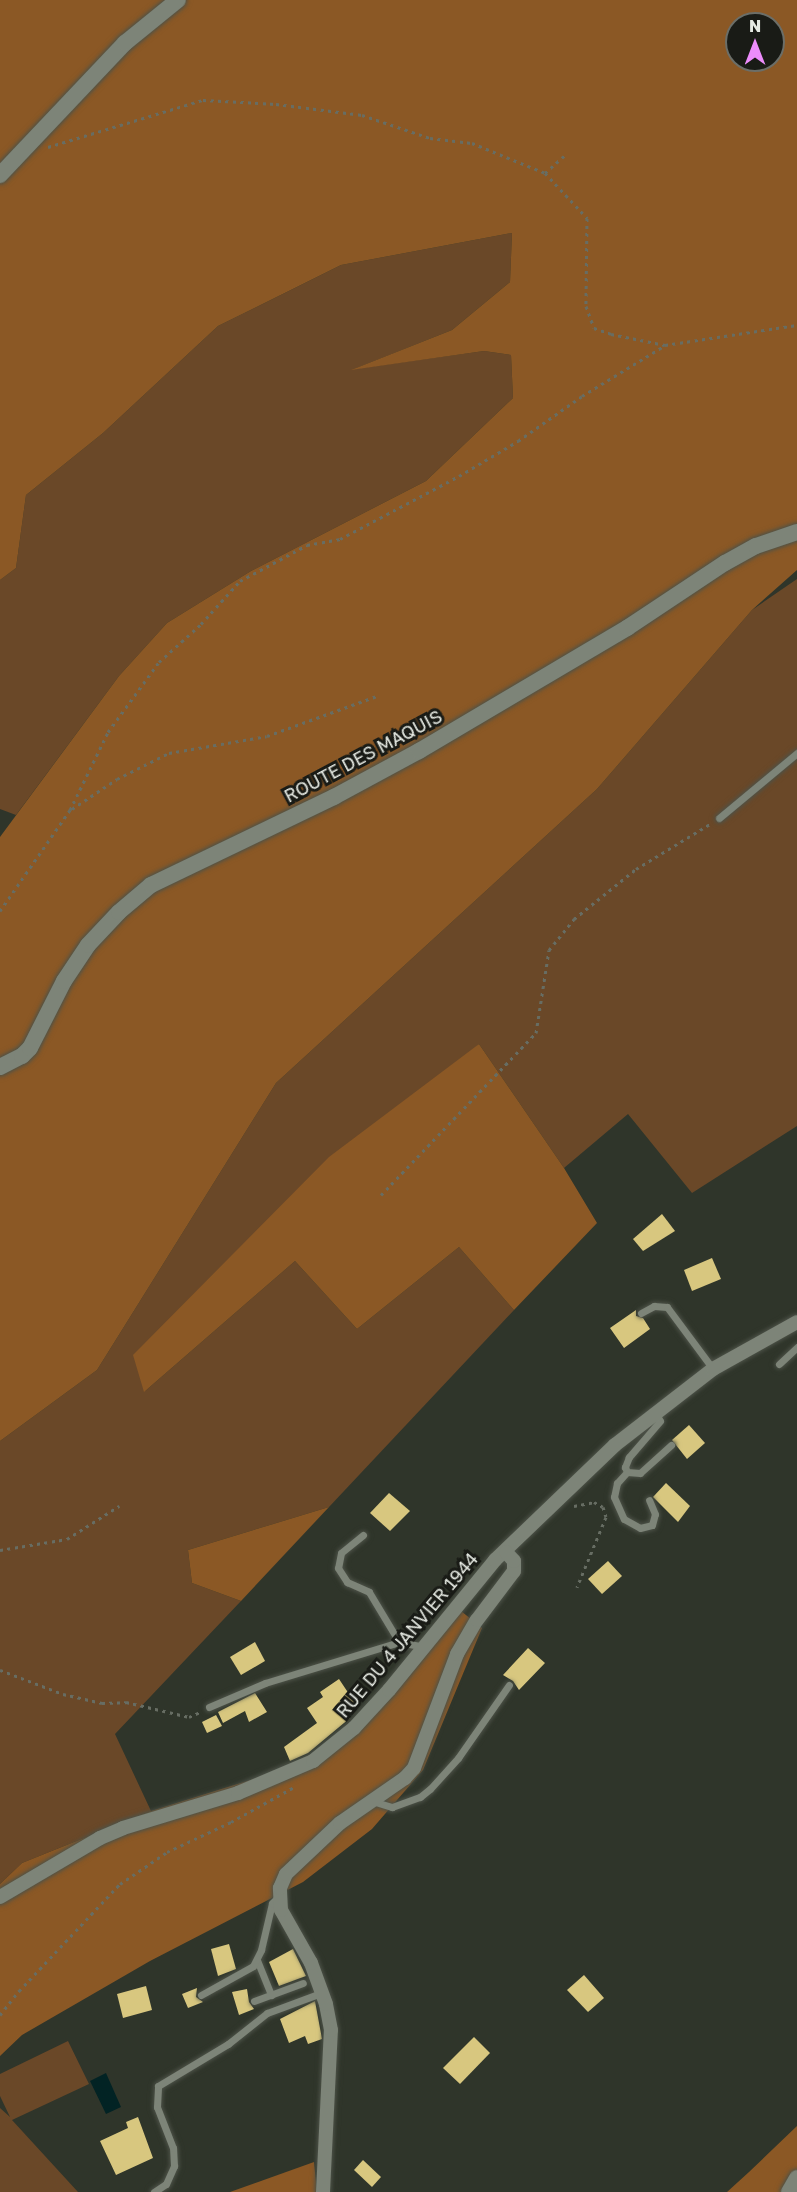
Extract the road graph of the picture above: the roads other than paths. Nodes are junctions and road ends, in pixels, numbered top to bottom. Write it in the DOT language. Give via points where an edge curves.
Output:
graph roads {
  1 [pos="178,0"];
  2 [pos="0,175"];
  3 [pos="797,532"];
  4 [pos="797,753"];
  5 [pos="719,818"];
  6 [pos="0,1067"];
  7 [pos="641,1313"];
  8 [pos="797,1323"];
  9 [pos="797,1347"];
  10 [pos="779,1364"];
  11 [pos="713,1369"];
  12 [pos="655,1412"];
  13 [pos="671,1445"];
  14 [pos="627,1472"];
  15 [pos="649,1500"];
  16 [pos="363,1535"];
  17 [pos="506,1552"];
  18 [pos="399,1642"];
  19 [pos="425,1648"];
  20 [pos="509,1685"];
  21 [pos="210,1707"];
  22 [pos="370,1800"];
  23 [pos="279,1896"];
  24 [pos="0,1897"];
  25 [pos="257,1960"];
  26 [pos="303,1983"];
  27 [pos="321,1993"];
  28 [pos="201,1995"];
  29 [pos="271,1995"];
  30 [pos="254,2001"];
  31 [pos="797,2178"];
  32 [pos="154,2192"];
  33 [pos="323,2192"];
  34 [pos="789,2192"];
  1 -- 2 [label="street" via="118,51"];
  3 -- 6 [label="street, ROUTE DES MAQUIS" via="756,546 725,563 627,628 419,751 334,797 151,885 88,945 64,981 30,1048"];
  4 -- 5 [label="lane"];
  7 -- 11 [label="lane" via="658,1305 670,1310"];
  8 -- 11 [label="street, RUE DU 4 JANVIER 1944"];
  9 -- 10 [label="lane"];
  11 -- 12 [label="street, RUE DU 4 JANVIER 1944"];
  12 -- 14 [label="lane" via="660,1421 629,1457"];
  12 -- 17 [label="street, RUE DU 4 JANVIER 1944" via="615,1445"];
  13 -- 14 [label="lane" via="640,1473"];
  14 -- 15 [label="lane" via="617,1483 614,1497 624,1519 640,1528 652,1525 655,1514"];
  16 -- 18 [label="lane" via="341,1553 338,1568 347,1582 369,1592"];
  17 -- 19 [label="street, RUE DU 4 JANVIER 1944" via="487,1569"];
  17 -- 22 [label="street" via="514,1561 514,1571 457,1654 417,1763 405,1778"];
  18 -- 19 [label="lane"];
  18 -- 21 [label="lane" via="265,1683"];
  19 -- 24 [label="street, RUE DU 4 JANVIER 1944" via="354,1728 313,1761 238,1792 108,1835"];
  20 -- 22 [label="lane" via="458,1758 430,1789 392,1807"];
  22 -- 23 [label="street" via="339,1823 286,1874"];
  23 -- 25 [label="lane" via="272,1903"];
  23 -- 27 [label="street" via="281,1910 304,1948"];
  25 -- 28 [label="lane" via="247,1970"];
  25 -- 29 [label="lane"];
  26 -- 29 [label="lane"];
  27 -- 32 [label="lane" via="267,2013 228,2044 158,2086 157,2107 173,2148 174,2166 166,2184"];
  27 -- 33 [label="street" via="329,2017 332,2049"];
  29 -- 30 [label="lane"];
  31 -- 34 [label="street"];
}
